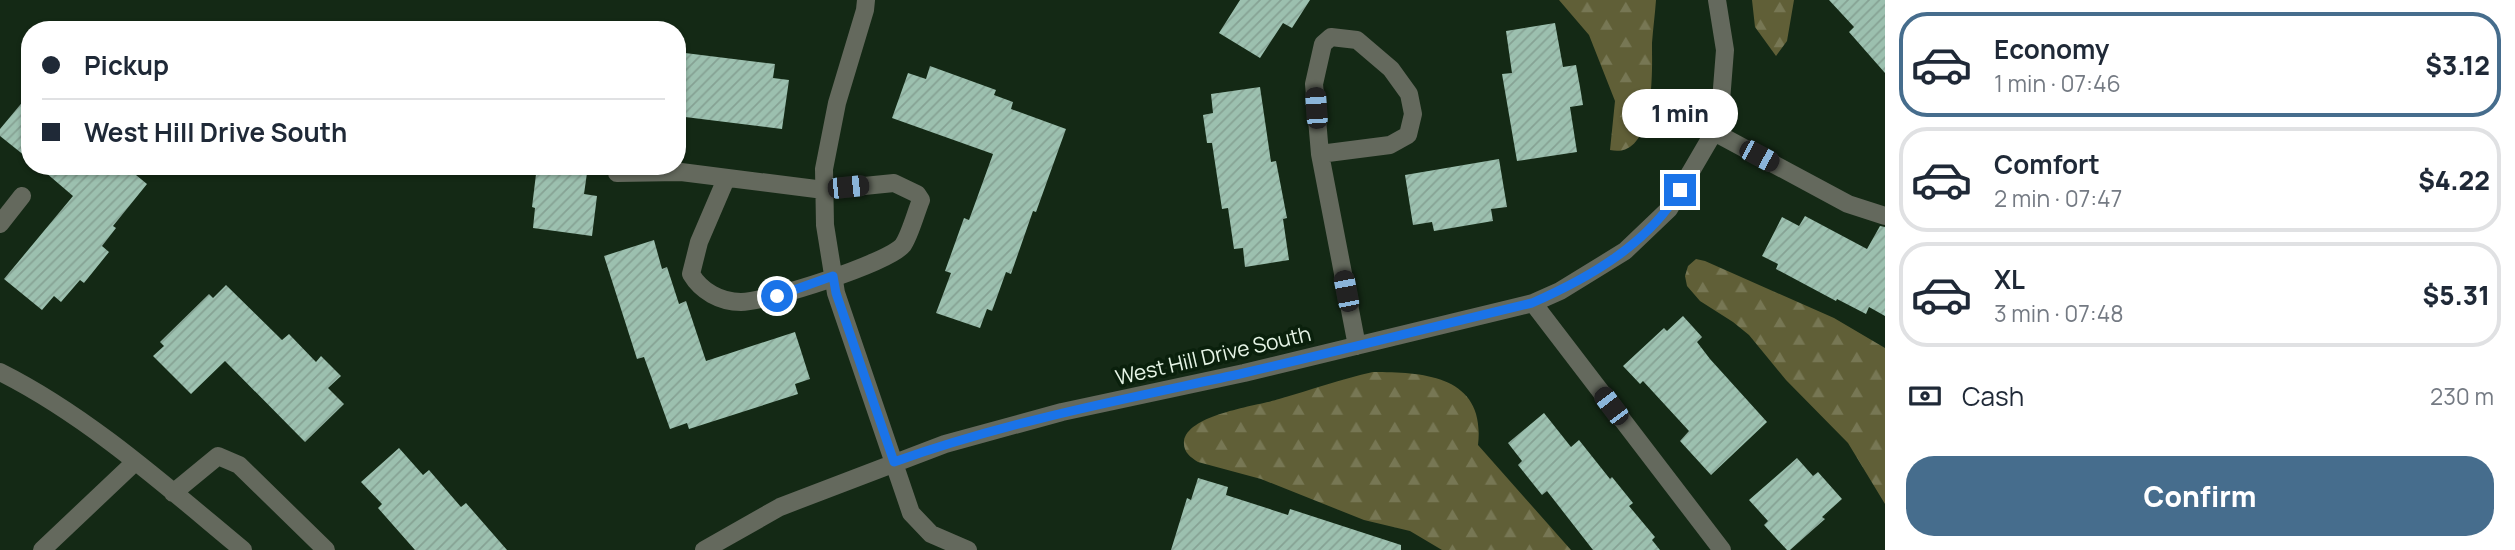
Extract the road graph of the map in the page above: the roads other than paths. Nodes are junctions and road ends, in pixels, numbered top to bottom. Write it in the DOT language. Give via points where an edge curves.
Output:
graph roads {
  1 [pos="866,0"];
  2 [pos="1717,0"];
  3 [pos="1714,132"];
  4 [pos="1320,154"];
  5 [pos="686,173"];
  6 [pos="726,178"];
  7 [pos="824,190"];
  8 [pos="22,196"];
  9 [pos="1885,216"];
  10 [pos="0,224"];
  11 [pos="833,276"];
  12 [pos="1532,303"];
  13 [pos="1357,346"];
  14 [pos="0,372"];
  15 [pos="135,462"];
  16 [pos="894,462"];
  17 [pos="173,493"];
  18 [pos="42,550"];
  19 [pos="243,550"];
  20 [pos="326,550"];
  21 [pos="704,550"];
  22 [pos="968,550"];
  23 [pos="1722,550"];
  1 -- 7 [label="street" via="837,103"];
  2 -- 3 [label="street, West Hill Drive South" via="1725,50"];
  3 -- 9 [label="street" via="1848,204"];
  3 -- 12 [label="street, West Hill Drive South" via="1669,209 1625,251"];
  4 -- 4 [label="street" via="1314,84 1323,44 1331,37 1357,40 1391,69 1409,94 1413,114 1408,135 1390,145"];
  4 -- 13 [label="street"];
  5 -- 6 [label="street"];
  6 -- 7 [label="street"];
  6 -- 11 [label="street" via="699,243 691,274 698,286 709,294 740,302 777,296"];
  7 -- 11 [label="street"];
  7 -- 11 [label="street" via="894,183 921,200 903,245 883,259"];
  8 -- 10 [label="street"];
  11 -- 16 [label="street"];
  12 -- 13 [label="street, West Hill Drive South"];
  12 -- 23 [label="street"];
  13 -- 16 [label="street, West Hill Drive South" via="1062,412"];
  14 -- 15 [label="street" via="37,391"];
  15 -- 17 [label="street"];
  15 -- 18 [label="street"];
  16 -- 21 [label="street, West Hill Drive South" via="780,507"];
  16 -- 22 [label="street" via="912,513 931,534"];
  17 -- 19 [label="street"];
  17 -- 20 [label="street" via="218,456 239,465"];
}
